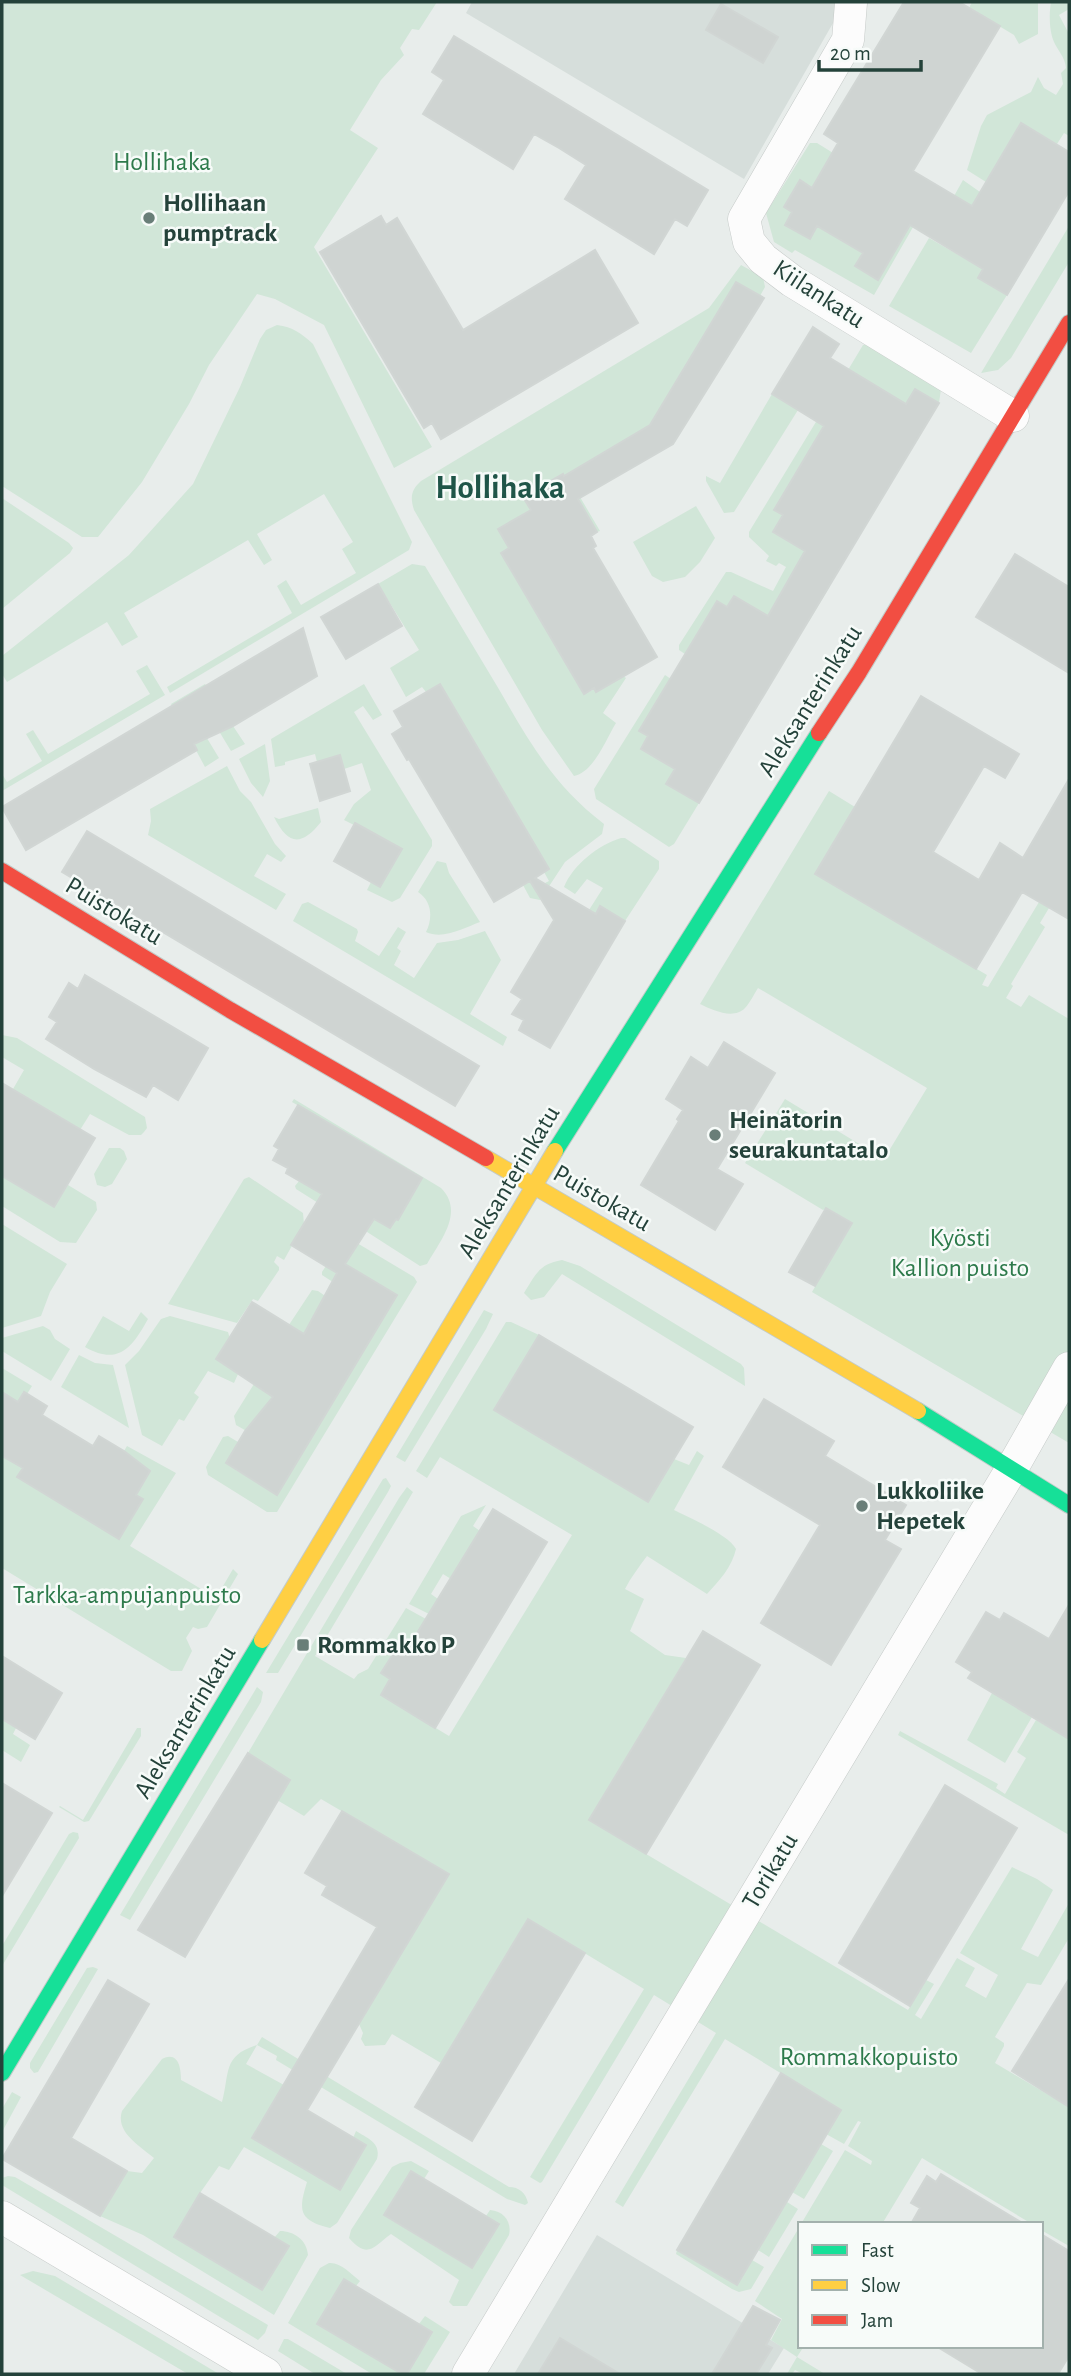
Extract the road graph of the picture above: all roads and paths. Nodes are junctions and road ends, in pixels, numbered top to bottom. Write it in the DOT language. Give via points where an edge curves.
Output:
graph roads {
  1 [pos="851,3"];
  2 [pos="1069,323"];
  3 [pos="1013,416"];
  4 [pos="2,871"];
  5 [pos="535,1188"];
  6 [pos="1069,1367"];
  7 [pos="1011,1470"];
  8 [pos="1069,1505"];
  9 [pos="2,2073"];
  10 [pos="2,2217"];
  11 [pos="266,2374"];
  12 [pos="468,2374"];
  1 -- 3 [label="street, Kiilankatu" via="848,40 744,219 749,242 792,281"];
  2 -- 3 [label="street, Aleksanterinkatu"];
  3 -- 5 [label="street, Aleksanterinkatu" via="859,672"];
  4 -- 5 [label="street, Puistokatu"];
  5 -- 7 [label="street, Puistokatu"];
  5 -- 9 [label="street, Aleksanterinkatu"];
  6 -- 7 [label="street, Torikatu"];
  7 -- 8 [label="street, Puistokatu"];
  7 -- 12 [label="street, Torikatu"];
  10 -- 11 [label="street"];
}
